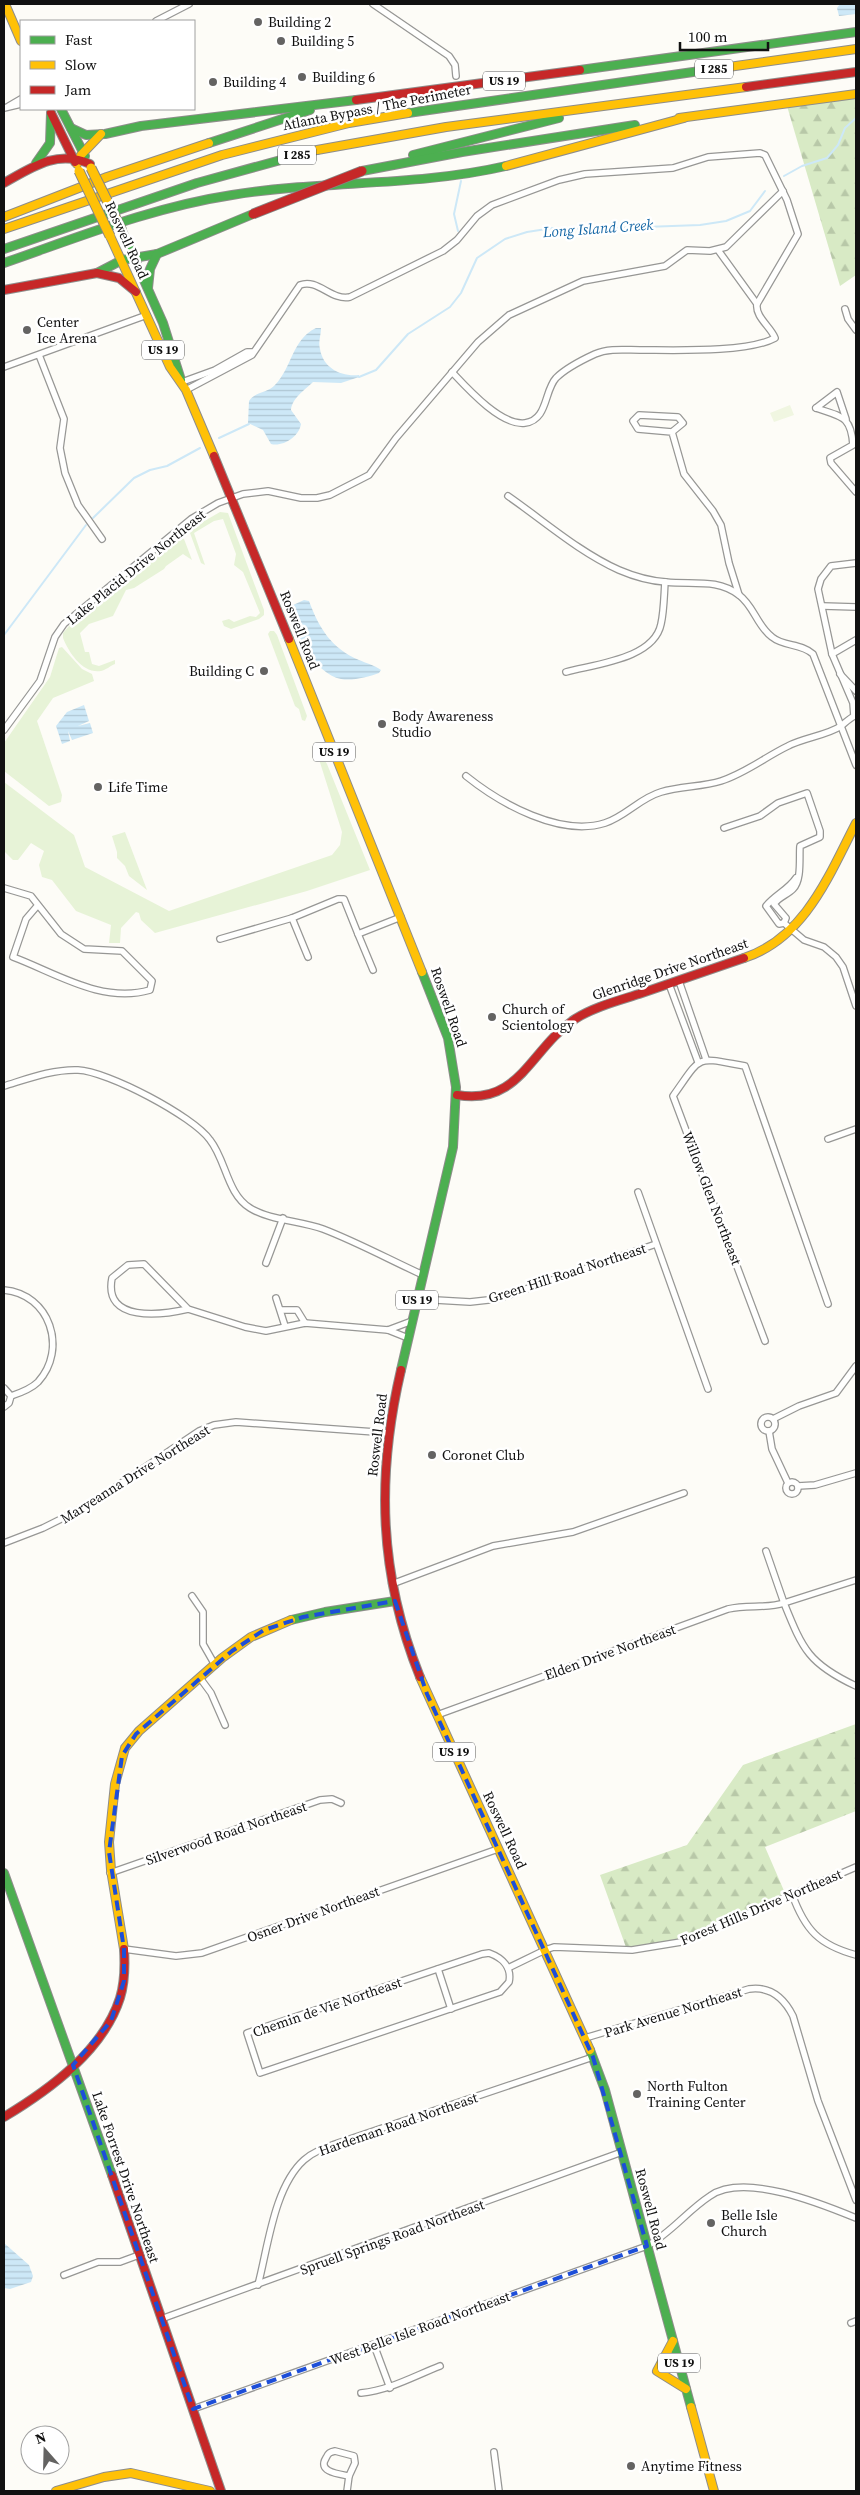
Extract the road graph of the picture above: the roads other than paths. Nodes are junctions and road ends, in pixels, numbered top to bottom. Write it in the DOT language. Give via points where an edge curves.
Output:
graph roads {
  1 [pos="5,4"];
  2 [pos="189,4"];
  3 [pos="373,4"];
  4 [pos="158,20"];
  5 [pos="856,32"];
  6 [pos="20,39"];
  7 [pos="856,48"];
  8 [pos="856,72"];
  9 [pos="456,76"];
  10 [pos="856,94"];
  11 [pos="20,100"];
  12 [pos="332,103"];
  13 [pos="20,104"];
  14 [pos="601,106"];
  15 [pos="6,107"];
  16 [pos="62,110"];
  17 [pos="50,111"];
  18 [pos="684,118"];
  19 [pos="71,128"];
  20 [pos="100,134"];
  21 [pos="78,156"];
  22 [pos="32,168"];
  23 [pos="362,171"];
  24 [pos="4,183"];
  25 [pos="783,191"];
  26 [pos="4,217"];
  27 [pos="4,229"];
  28 [pos="4,249"];
  29 [pos="718,250"];
  30 [pos="157,254"];
  31 [pos="134,256"];
  32 [pos="122,260"];
  33 [pos="4,263"];
  34 [pos="96,273"];
  35 [pos="148,288"];
  36 [pos="4,290"];
  37 [pos="136,292"];
  38 [pos="757,304"];
  39 [pos="845,309"];
  40 [pos="147,315"];
  41 [pos="856,330"];
  42 [pos="39,355"];
  43 [pos="4,367"];
  44 [pos="452,372"];
  45 [pos="184,386"];
  46 [pos="846,419"];
  47 [pos="672,432"];
  48 [pos="856,492"];
  49 [pos="508,496"];
  50 [pos="232,498"];
  51 [pos="102,539"];
  52 [pos="856,563"];
  53 [pos="665,582"];
  54 [pos="739,595"];
  55 [pos="823,606"];
  56 [pos="856,608"];
  57 [pos="856,640"];
  58 [pos="832,654"];
  59 [pos="566,672"];
  60 [pos="839,672"];
  61 [pos="856,691"];
  62 [pos="855,715"];
  63 [pos="841,726"];
  64 [pos="4,730"];
  65 [pos="856,765"];
  66 [pos="466,776"];
  67 [pos="856,823"];
  68 [pos="724,828"];
  69 [pos="4,888"];
  70 [pos="38,905"];
  71 [pos="401,917"];
  72 [pos="292,918"];
  73 [pos="793,930"];
  74 [pos="358,934"];
  75 [pos="220,939"];
  76 [pos="308,958"];
  77 [pos="373,970"];
  78 [pos="674,982"];
  79 [pos="856,1006"];
  80 [pos="706,1059"];
  81 [pos="698,1062"];
  82 [pos="4,1086"];
  83 [pos="457,1095"];
  84 [pos="856,1129"];
  85 [pos="828,1139"];
  86 [pos="638,1192"];
  87 [pos="283,1218"];
  88 [pos="656,1244"];
  89 [pos="266,1263"];
  90 [pos="423,1276"];
  91 [pos="4,1290"];
  92 [pos="276,1298"];
  93 [pos="418,1299"];
  94 [pos="828,1304"];
  95 [pos="188,1309"];
  96 [pos="281,1310"];
  97 [pos="412,1321"];
  98 [pos="305,1323"];
  99 [pos="286,1326"];
  100 [pos="388,1330"];
  101 [pos="408,1338"];
  102 [pos="765,1340"];
  103 [pos="856,1366"];
  104 [pos="4,1388"];
  105 [pos="708,1389"];
  106 [pos="11,1396"];
  107 [pos="4,1407"];
  108 [pos="773,1419"];
  109 [pos="769,1432"];
  110 [pos="389,1433"];
  111 [pos="856,1472"];
  112 [pos="788,1483"];
  113 [pos="798,1486"];
  114 [pos="684,1494"];
  115 [pos="4,1543"];
  116 [pos="766,1551"];
  117 [pos="856,1580"];
  118 [pos="392,1584"];
  119 [pos="192,1596"];
  120 [pos="395,1602"];
  121 [pos="784,1603"];
  122 [pos="215,1665"];
  123 [pos="200,1678"];
  124 [pos="856,1686"];
  125 [pos="437,1715"];
  126 [pos="225,1725"];
  127 [pos="341,1803"];
  128 [pos="498,1849"];
  129 [pos="856,1866"];
  130 [pos="110,1872"];
  131 [pos="4,1873"];
  132 [pos="792,1894"];
  133 [pos="124,1949"];
  134 [pos="545,1950"];
  135 [pos="856,1955"];
  136 [pos="508,1968"];
  137 [pos="438,1969"];
  138 [pos="451,2008"];
  139 [pos="585,2038"];
  140 [pos="593,2056"];
  141 [pos="73,2065"];
  142 [pos="4,2117"];
  143 [pos="622,2152"];
  144 [pos="856,2200"];
  145 [pos="856,2218"];
  146 [pos="647,2246"];
  147 [pos="139,2255"];
  148 [pos="64,2275"];
  149 [pos="258,2286"];
  150 [pos="161,2319"];
  151 [pos="673,2341"];
  152 [pos="374,2345"];
  153 [pos="440,2366"];
  154 [pos="390,2388"];
  155 [pos="686,2389"];
  156 [pos="361,2393"];
  157 [pos="193,2409"];
  158 [pos="494,2452"];
  159 [pos="349,2476"];
  160 [pos="56,2491"];
  161 [pos="210,2491"];
  162 [pos="221,2491"];
  163 [pos="347,2491"];
  164 [pos="499,2491"];
  165 [pos="714,2491"];
  1 -- 6 [label="main road"];
  2 -- 4 [label="street"];
  3 -- 9 [label="street" via="449,56 455,65"];
  5 -- 12 [label="main road, US 19"];
  7 -- 27 [label="main road, Atlanta Bypass / The Perimeter / I 285" via="487,100 349,123 222,155"];
  8 -- 14 [label="main road, I 285"];
  10 -- 18 [label="main road"];
  11 -- 15 [label="street"];
  12 -- 20 [label="main road, US 19" via="140,126"];
  12 -- 26 [label="main road" via="107,177"];
  13 -- 15 [label="street"];
  14 -- 23 [label="main road" via="454,143"];
  14 -- 28 [label="main road, I 285" via="422,131 306,153 197,183"];
  16 -- 19 [label="main road"];
  17 -- 21 [label="main road"];
  17 -- 22 [label="main road" via="49,144"];
  18 -- 23 [label="main road" via="462,152"];
  18 -- 33 [label="main road" via="471,173 365,184 257,190 197,201"];
  19 -- 20 [label="main road" via="82,134"];
  19 -- 21 [label="main road"];
  20 -- 21 [label="main road" via="97,141"];
  21 -- 22 [label="main road" via="54,157"];
  21 -- 31 [label="main road, Roswell Road, bridge" via="90,166"];
  21 -- 32 [label="main road, Roswell Road / US 19, bridge" via="79,170"];
  22 -- 24 [label="main road"];
  23 -- 30 [label="main road, bridge"];
  25 -- 29 [label="street" via="733,242"];
  25 -- 38 [label="street" via="798,234"];
  25 -- 45 [label="street" via="769,158 760,153 708,157 673,168 586,174 559,180 492,205 443,251 350,296 336,297 311,284 300,285 252,355"];
  29 -- 38 [label="street"];
  29 -- 44 [label="street, Lake Placid Drive Northeast" via="687,250 665,266 583,281 529,304 491,329"];
  30 -- 31 [label="main road"];
  30 -- 35 [label="main road" via="150,268"];
  31 -- 32 [label="main road"];
  31 -- 35 [label="main road, Roswell Road"];
  32 -- 34 [label="main road"];
  32 -- 37 [label="main road, Roswell Road / US 19"];
  34 -- 36 [label="main road"];
  34 -- 37 [label="main road" via="116,275"];
  35 -- 45 [label="main road, Roswell Road / US 19"];
  37 -- 40 [label="main road, Roswell Road / US 19"];
  38 -- 44 [label="street" via="758,312 773,331 775,338 770,341 722,348 597,353 557,378 542,411 525,423 486,406"];
  39 -- 41 [label="street"];
  40 -- 42 [label="street"];
  40 -- 45 [label="main road, Roswell Road / US 19" via="170,367"];
  42 -- 43 [label="street"];
  42 -- 51 [label="street" via="64,419 60,448 65,473 78,505"];
  44 -- 50 [label="street, Lake Placid Drive Northeast" via="396,438 375,470 364,479 317,498 268,491"];
  45 -- 50 [label="main road, Roswell Road / US 19"];
  46 -- 46 [label="street" via="824,410 816,408 837,392"];
  46 -- 48 [label="street" via="852,428 853,445 830,458"];
  47 -- 47 [label="street" via="638,429 632,421 640,416 678,417 683,423"];
  47 -- 54 [label="street" via="684,474 721,525"];
  49 -- 53 [label="street" via="604,563 633,575"];
  50 -- 64 [label="street, Lake Placid Drive Northeast" via="191,519 64,624 55,637 40,681"];
  50 -- 71 [label="main road, Roswell Road / US 19"];
  52 -- 55 [label="street" via="831,566 821,579 818,589"];
  53 -- 54 [label="street" via="716,584"];
  53 -- 59 [label="street" via="662,624 649,645 633,654"];
  54 -- 63 [label="street" via="770,636 804,647 813,654"];
  55 -- 56 [label="street"];
  55 -- 58 [label="street"];
  57 -- 58 [label="street"];
  58 -- 60 [label="street"];
  60 -- 61 [label="street"];
  60 -- 62 [label="street" via="853,702"];
  62 -- 63 [label="street"];
  63 -- 65 [label="street"];
  63 -- 66 [label="street" via="789,745 733,777 708,785 659,792 616,818 593,826 569,825 528,813 496,798"];
  67 -- 73 [label="main road, Glenridge Drive Northeast" via="819,895"];
  68 -- 73 [label="street" via="760,816 778,803 807,793 820,837 800,846 798,880 794,889 774,904 786,918 784,923"];
  69 -- 70 [label="street" via="31,896"];
  70 -- 70 [label="street" via="61,934 84,949 122,951 152,981 150,990 141,993 93,989 13,957 26,919"];
  71 -- 74 [label="street"];
  71 -- 83 [label="main road, Roswell Road / US 19" via="448,1038"];
  72 -- 74 [label="street" via="344,898"];
  72 -- 75 [label="street"];
  72 -- 76 [label="street"];
  73 -- 78 [label="main road, Glenridge Drive Northeast" via="773,946 754,955"];
  73 -- 79 [label="street" via="804,940 824,947 836,956"];
  74 -- 77 [label="street"];
  78 -- 80 [label="street"];
  78 -- 81 [label="street"];
  78 -- 83 [label="main road, Glenridge Drive Northeast" via="592,1010 573,1021 499,1092 482,1098"];
  80 -- 81 [label="street"];
  80 -- 94 [label="street" via="745,1066"];
  81 -- 102 [label="street, Willow Glen Northeast" via="673,1096"];
  82 -- 87 [label="street" via="66,1070 96,1072 114,1079 196,1125 216,1148 243,1202 260,1212"];
  83 -- 90 [label="main road, Roswell Road / US 19" via="453,1147"];
  84 -- 85 [label="street"];
  86 -- 88 [label="street"];
  87 -- 89 [label="street"];
  87 -- 90 [label="street" via="324,1229"];
  88 -- 93 [label="street, Green Hill Road Northeast" via="497,1299 470,1302"];
  88 -- 105 [label="street"];
  90 -- 93 [label="main road, Roswell Road / US 19"];
  91 -- 106 [label="street" via="19,1293 39,1306 53,1334 49,1366 37,1383"];
  92 -- 96 [label="street"];
  93 -- 97 [label="main road, Roswell Road / US 19"];
  95 -- 95 [label="street" via="144,1264 128,1264 112,1278 114,1296 124,1310 146,1314"];
  95 -- 99 [label="street" via="259,1330"];
  96 -- 98 [label="street" via="297,1310"];
  96 -- 99 [label="street"];
  97 -- 100 [label="street"];
  97 -- 101 [label="main road, Roswell Road / US 19"];
  98 -- 99 [label="street"];
  98 -- 100 [label="street"];
  100 -- 101 [label="street"];
  101 -- 110 [label="main road, Roswell Road / US 19"];
  103 -- 108 [label="street" via="836,1393"];
  104 -- 106 [label="street"];
  106 -- 107 [label="street"];
  108 -- 109 [label="street" via="775,1427"];
  108 -- 109 [label="street" via="766,1418 761,1423"];
  109 -- 112 [label="street" via="772,1449"];
  110 -- 115 [label="street, Maryeanna Drive Northeast" via="236,1422 214,1425 199,1431 66,1518"];
  110 -- 118 [label="main road, Roswell Road / US 19" via="384,1512"];
  111 -- 113 [label="street" via="815,1485"];
  112 -- 113 [label="street" via="795,1482"];
  112 -- 113 [label="street" via="788,1493 795,1493"];
  114 -- 118 [label="street" via="573,1532 493,1546"];
  116 -- 121 [label="street"];
  117 -- 121 [label="street, Elden Drive Northeast"];
  118 -- 120 [label="main road, Roswell Road / US 19"];
  119 -- 122 [label="street" via="203,1612 203,1644"];
  120 -- 122 [label="main road" via="282,1622 250,1639"];
  120 -- 125 [label="main road, Roswell Road / US 19" via="411,1653"];
  121 -- 124 [label="street" via="808,1654 826,1670"];
  121 -- 125 [label="street, Elden Drive Northeast" via="728,1609"];
  122 -- 123 [label="main road"];
  123 -- 126 [label="street" via="211,1693"];
  123 -- 130 [label="main road" via="136,1734 125,1748 119,1765 109,1831"];
  125 -- 128 [label="main road, Roswell Road / US 19"];
  127 -- 130 [label="street, Silverwood Road Northeast" via="332,1799 320,1800"];
  128 -- 133 [label="street, Osner Drive Northeast" via="202,1953 176,1956"];
  128 -- 134 [label="main road, Roswell Road / US 19"];
  129 -- 132 [label="street, Forest Hills Drive Northeast"];
  130 -- 133 [label="main road"];
  131 -- 141 [label="main road, Lake Forrest Drive Northeast"];
  132 -- 134 [label="street, Forest Hills Drive Northeast" via="695,1937 666,1946 632,1950"];
  132 -- 135 [label="street" via="815,1936 834,1948"];
  133 -- 141 [label="main road" via="124,1981 115,2012 105,2029"];
  134 -- 136 [label="street"];
  134 -- 139 [label="main road, Roswell Road / US 19"];
  136 -- 137 [label="street, Chemin de Vie Northeast" via="501,1959 489,1953"];
  136 -- 138 [label="street, Chemin de Vie Northeast" via="510,1976 506,1988"];
  137 -- 138 [label="street"];
  137 -- 138 [label="street, Chemin de Vie Northeast" via="247,2033 260,2073"];
  139 -- 140 [label="main road, Roswell Road / US 19"];
  139 -- 144 [label="street, Park Avenue Northeast" via="749,1989 776,1994 793,2016 818,2101"];
  140 -- 143 [label="main road, Roswell Road / US 19"];
  140 -- 149 [label="street, Hardeman Road Northeast" via="335,2144 305,2159 294,2170 283,2190"];
  141 -- 142 [label="main road" via="52,2086"];
  141 -- 147 [label="main road, Lake Forrest Drive Northeast"];
  143 -- 146 [label="main road, Roswell Road / US 19"];
  143 -- 149 [label="street, Spruell Springs Road Northeast"];
  145 -- 146 [label="street, West Belle Isle Road Northeast" via="787,2194 740,2187 709,2196"];
  146 -- 151 [label="main road, Roswell Road / US 19"];
  146 -- 152 [label="street, West Belle Isle Road Northeast"];
  147 -- 148 [label="street" via="120,2262 98,2262"];
  147 -- 150 [label="main road, Lake Forrest Drive Northeast"];
  149 -- 150 [label="street, Spruell Springs Road Northeast"];
  150 -- 157 [label="main road, Lake Forrest Drive Northeast"];
  151 -- 155 [label="main road, Roswell Road / US 19"];
  151 -- 155 [label="main road" via="657,2371"];
  152 -- 154 [label="street"];
  152 -- 157 [label="street, West Belle Isle Road Northeast"];
  153 -- 154 [label="street"];
  154 -- 156 [label="street"];
  155 -- 165 [label="main road, Roswell Road / US 19"];
  157 -- 162 [label="main road, Lake Forrest Drive Northeast"];
  158 -- 164 [label="street"];
  159 -- 159 [label="street" via="324,2468 323,2462 329,2454 335,2451 354,2456 355,2464"];
  159 -- 163 [label="street"];
  160 -- 161 [label="main road" via="104,2476 131,2473"];
}
